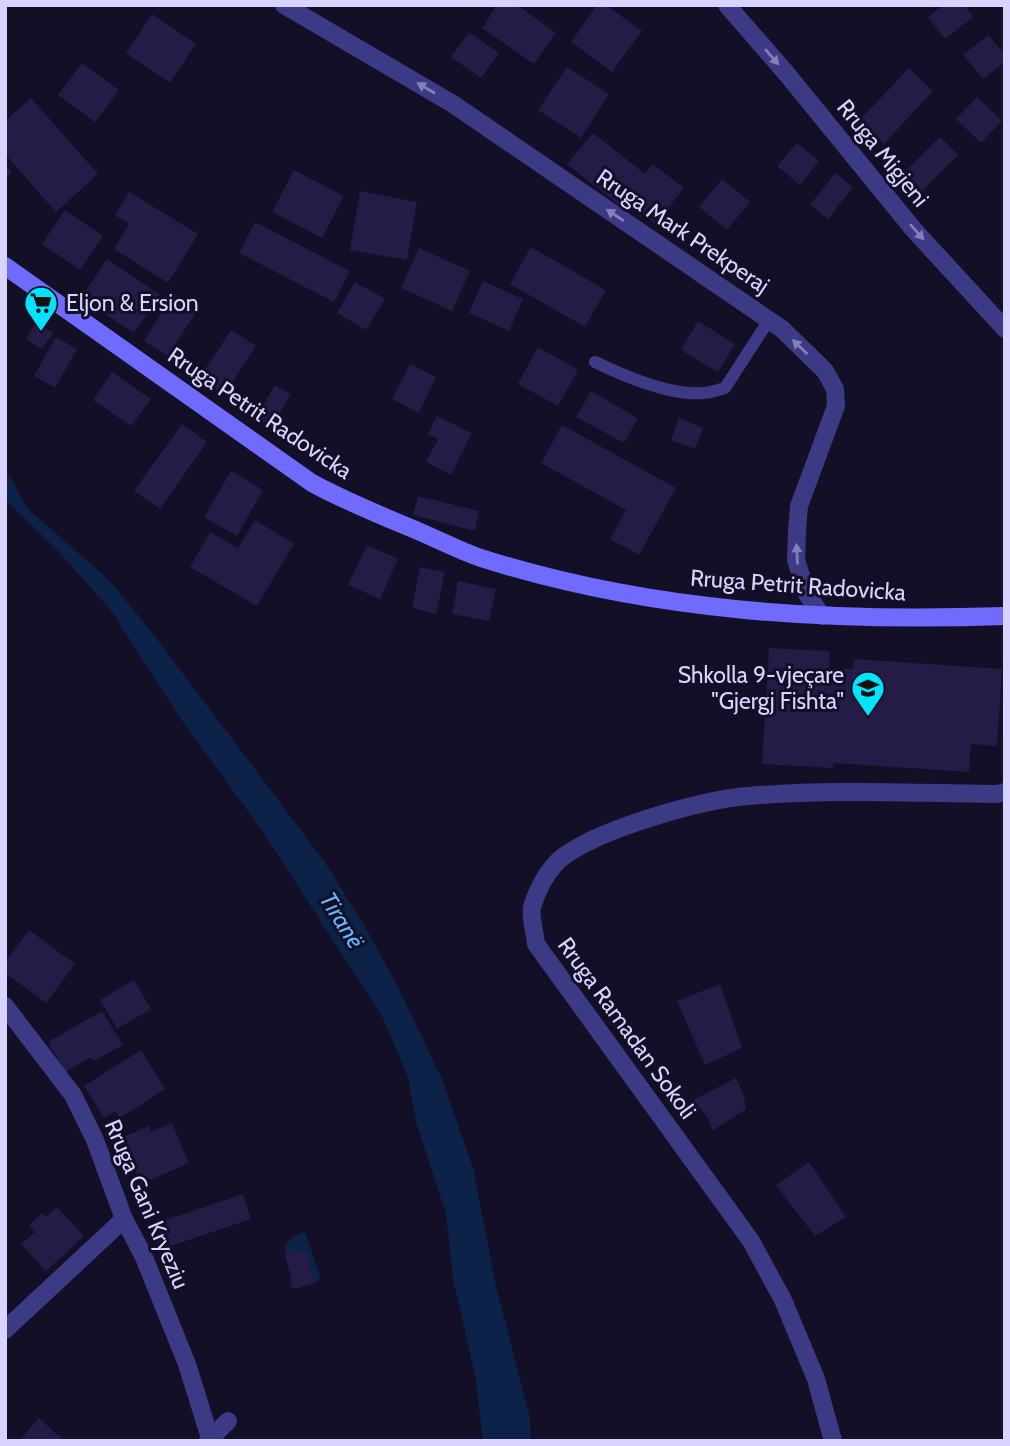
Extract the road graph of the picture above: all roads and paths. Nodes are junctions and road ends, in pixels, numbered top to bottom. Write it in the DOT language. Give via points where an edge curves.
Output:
graph roads {
  1 [pos="284,5"];
  2 [pos="727,5"];
  3 [pos="5,266"];
  4 [pos="769,320"];
  5 [pos="1005,329"];
  6 [pos="595,362"];
  7 [pos="822,616"];
  8 [pos="1005,616"];
  9 [pos="1005,792"];
  10 [pos="5,1006"];
  11 [pos="124,1219"];
  12 [pos="5,1330"];
  13 [pos="228,1421"];
  14 [pos="209,1440"];
  15 [pos="833,1441"];
  4 -- 1 [label="street, Rruga Mark Prekperaj, one-way" via="453,104"];
  2 -- 5 [label="street, Rruga Migjeni, one-way" via="914,230"];
  3 -- 7 [label="main road, Rruga Petrit Radovicka" via="275,457 349,503 478,557 610,592 720,608"];
  4 -- 6 [label="lane" via="725,388 681,392"];
  7 -- 4 [label="street, Rruga Mark Prekperaj, one-way" via="807,594 796,560 797,531 799,506 836,407 835,389 825,371"];
  7 -- 8 [label="main road, Rruga Petrit Radovicka"];
  9 -- 15 [label="street, Rruga Ramadan Sokoli" via="786,794 692,806 628,825 559,860 545,877 531,909 536,944 751,1241 807,1356"];
  10 -- 11 [label="street, Rruga Gani Kryeziu" via="73,1095"];
  11 -- 12 [label="street"];
  11 -- 14 [label="street, Rruga Gani Kryeziu" via="187,1364"];
  13 -- 14 [label="street, Rruga Gani Kryeziu"];
}
